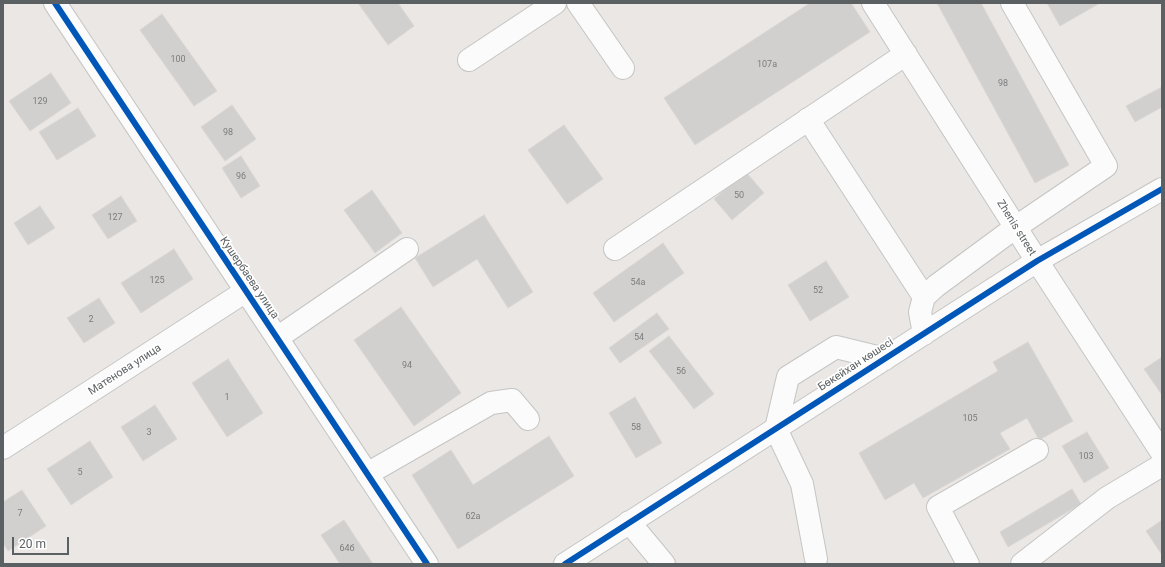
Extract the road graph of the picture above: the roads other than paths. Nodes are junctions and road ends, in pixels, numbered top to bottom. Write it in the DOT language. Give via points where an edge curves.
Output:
graph roads {
  1 [pos="55,3"];
  2 [pos="555,3"];
  3 [pos="578,3"];
  4 [pos="873,3"];
  5 [pos="1012,3"];
  6 [pos="906,54"];
  7 [pos="469,60"];
  8 [pos="624,68"];
  9 [pos="808,119"];
  10 [pos="1162,188"];
  11 [pos="1016,227"];
  12 [pos="406,249"];
  13 [pos="615,249"];
  14 [pos="1037,261"];
  15 [pos="246,291"];
  16 [pos="924,297"];
  17 [pos="924,334"];
  18 [pos="277,338"];
  19 [pos="885,359"];
  20 [pos="528,419"];
  21 [pos="776,429"];
  22 [pos="3,448"];
  23 [pos="1037,450"];
  24 [pos="1162,453"];
  25 [pos="1162,465"];
  26 [pos="367,474"];
  27 [pos="630,522"];
  28 [pos="816,559"];
  29 [pos="427,564"];
  30 [pos="565,564"];
  31 [pos="664,564"];
  32 [pos="968,564"];
  33 [pos="1022,564"];
  1 -- 15 [label="street, Кушербаева улица"];
  2 -- 7 [label="street"];
  3 -- 8 [label="street"];
  4 -- 6 [label="street, Zhenis street"];
  5 -- 11 [label="street" via="1106,166"];
  6 -- 9 [label="street"];
  6 -- 11 [label="street, Zhenis street"];
  9 -- 13 [label="street"];
  9 -- 16 [label="street"];
  10 -- 14 [label="street, Бөкейхан көшесі"];
  11 -- 14 [label="street, Zhenis street"];
  11 -- 16 [label="street"];
  12 -- 18 [label="street"];
  14 -- 17 [label="street, Бөкейхан көшесі"];
  14 -- 24 [label="street, Zhenis street"];
  15 -- 18 [label="street, Кушербаева улица"];
  15 -- 22 [label="street, Матенова улица"];
  16 -- 17 [label="street" via="920,312"];
  17 -- 19 [label="street, Бөкейхан көшесі"];
  18 -- 26 [label="street, Кушербаева улица"];
  19 -- 21 [label="street, Бөкейхан көшесі"];
  19 -- 21 [label="street" via="836,347 788,377"];
  20 -- 26 [label="street" via="512,400 491,403"];
  21 -- 27 [label="street, Бөкейхан көшесі"];
  21 -- 28 [label="street" via="802,484"];
  23 -- 32 [label="street" via="938,507"];
  25 -- 33 [label="street" via="1107,498"];
  26 -- 29 [label="street, Кушербаева улица"];
  27 -- 30 [label="street, Бөкейхан көшесі"];
  27 -- 31 [label="street"];
}
